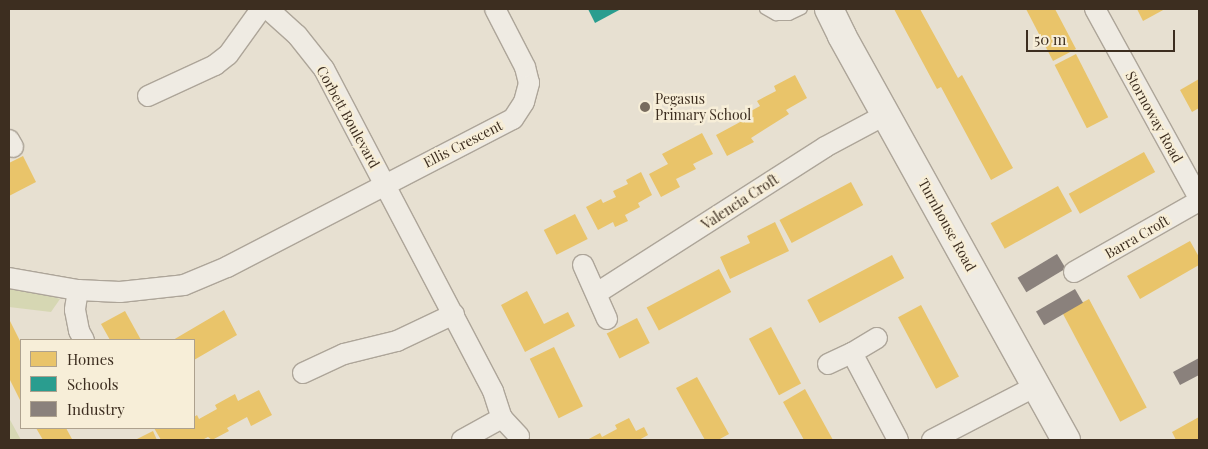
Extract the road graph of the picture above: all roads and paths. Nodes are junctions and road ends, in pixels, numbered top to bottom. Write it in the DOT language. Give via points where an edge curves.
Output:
graph roads {
  1 [pos="260,9"];
  2 [pos="268,9"];
  3 [pos="495,9"];
  4 [pos="765,9"];
  5 [pos="802,9"];
  6 [pos="829,9"];
  7 [pos="1095,9"];
  8 [pos="148,96"];
  9 [pos="886,115"];
  10 [pos="386,183"];
  11 [pos="1199,199"];
  12 [pos="583,265"];
  13 [pos="1074,272"];
  14 [pos="9,278"];
  15 [pos="78,290"];
  16 [pos="597,293"];
  17 [pos="454,314"];
  18 [pos="607,319"];
  19 [pos="877,338"];
  20 [pos="83,339"];
  21 [pos="852,354"];
  22 [pos="828,364"];
  23 [pos="303,373"];
  24 [pos="1036,386"];
  25 [pos="502,418"];
  26 [pos="519,436"];
  27 [pos="462,440"];
  28 [pos="898,440"];
  29 [pos="932,440"];
  30 [pos="1066,440"];
  1 -- 8 [label="street" via="228,55 215,65"];
  2 -- 10 [label="street, Corbett Boulevard" via="297,35 324,69"];
  3 -- 10 [label="street, Ellis Crescent" via="525,67 529,83 524,102 513,119"];
  4 -- 5 [label="lane" via="776,15 792,14"];
  6 -- 9 [label="street, Turnhouse Road"];
  7 -- 11 [label="street, Stornoway Road"];
  9 -- 16 [label="street, Valencia Croft" via="825,147"];
  9 -- 24 [label="street, Turnhouse Road"];
  10 -- 15 [label="street, Ellis Crescent" via="227,267 204,271 184,285 120,292"];
  10 -- 17 [label="street, Corbett Boulevard"];
  11 -- 13 [label="street, Barra Croft"];
  12 -- 16 [label="street"];
  14 -- 15 [label="street, Ellis Crescent"];
  15 -- 20 [label="street" via="75,310"];
  16 -- 18 [label="street"];
  17 -- 23 [label="street" via="397,341 344,354"];
  17 -- 25 [label="street, Corbett Boulevard" via="493,391"];
  19 -- 21 [label="street"];
  21 -- 22 [label="street"];
  21 -- 28 [label="street"];
  24 -- 29 [label="street"];
  24 -- 30 [label="street, Turnhouse Road"];
  25 -- 26 [label="street"];
  25 -- 27 [label="street"];
}
